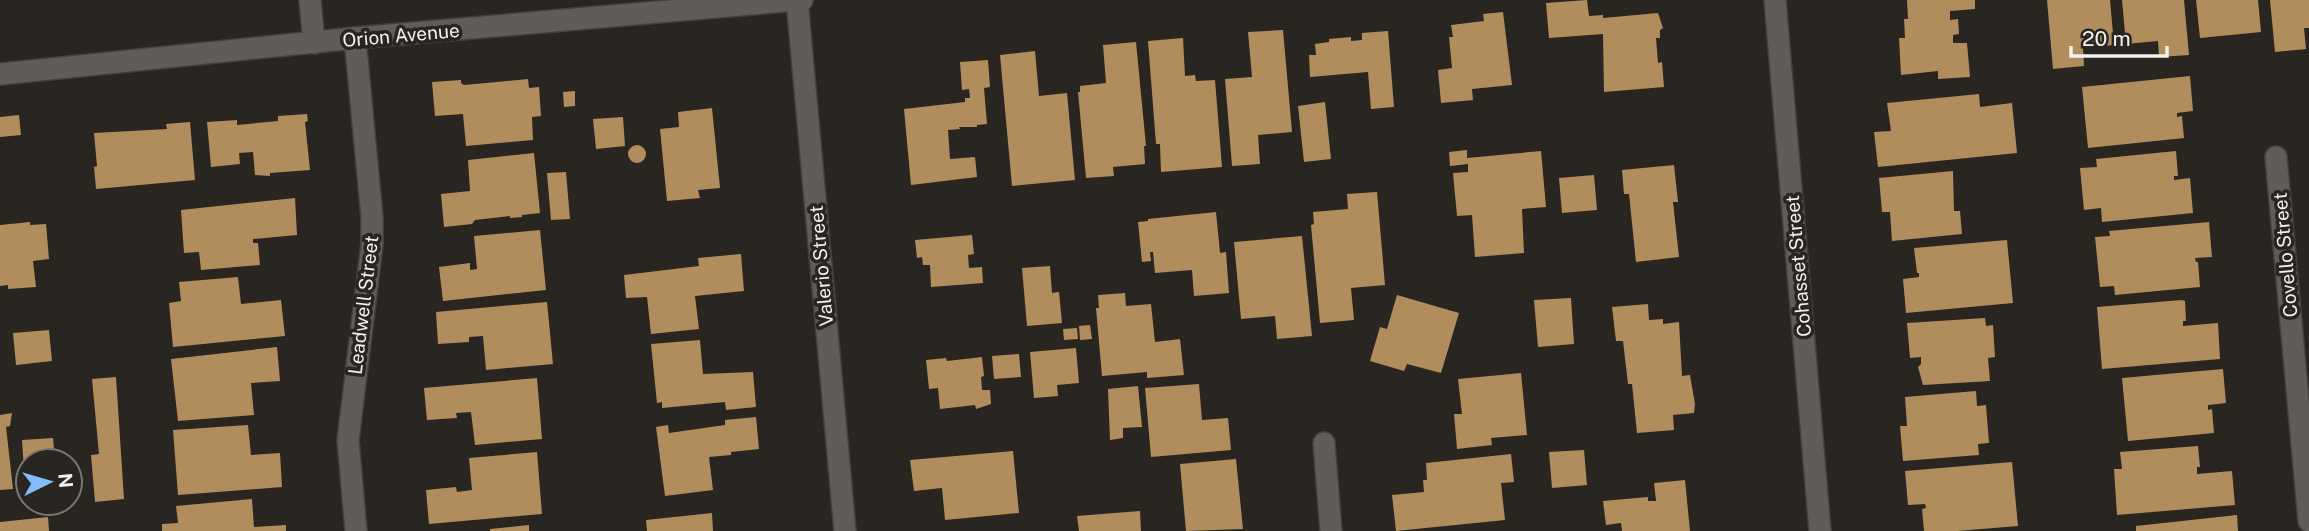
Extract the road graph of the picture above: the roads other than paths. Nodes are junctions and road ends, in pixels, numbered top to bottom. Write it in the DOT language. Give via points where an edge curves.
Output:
graph roads {
  1 [pos="310,0"];
  2 [pos="799,0"];
  3 [pos="1775,0"];
  4 [pos="355,38"];
  5 [pos="314,43"];
  6 [pos="0,74"];
  7 [pos="2276,157"];
  8 [pos="1324,443"];
  9 [pos="2309,521"];
  10 [pos="356,531"];
  11 [pos="845,531"];
  12 [pos="1331,531"];
  13 [pos="1821,531"];
  1 -- 5 [label="street"];
  2 -- 4 [label="street, Orion Avenue"];
  2 -- 11 [label="street, Valerio Street"];
  3 -- 13 [label="street, Cohasset Street"];
  4 -- 5 [label="street, Orion Avenue"];
  4 -- 10 [label="street, Leadwell Street" via="372,216 348,440"];
  5 -- 6 [label="street, Orion Avenue"];
  7 -- 9 [label="street, Covello Street"];
  8 -- 12 [label="street"];
}
